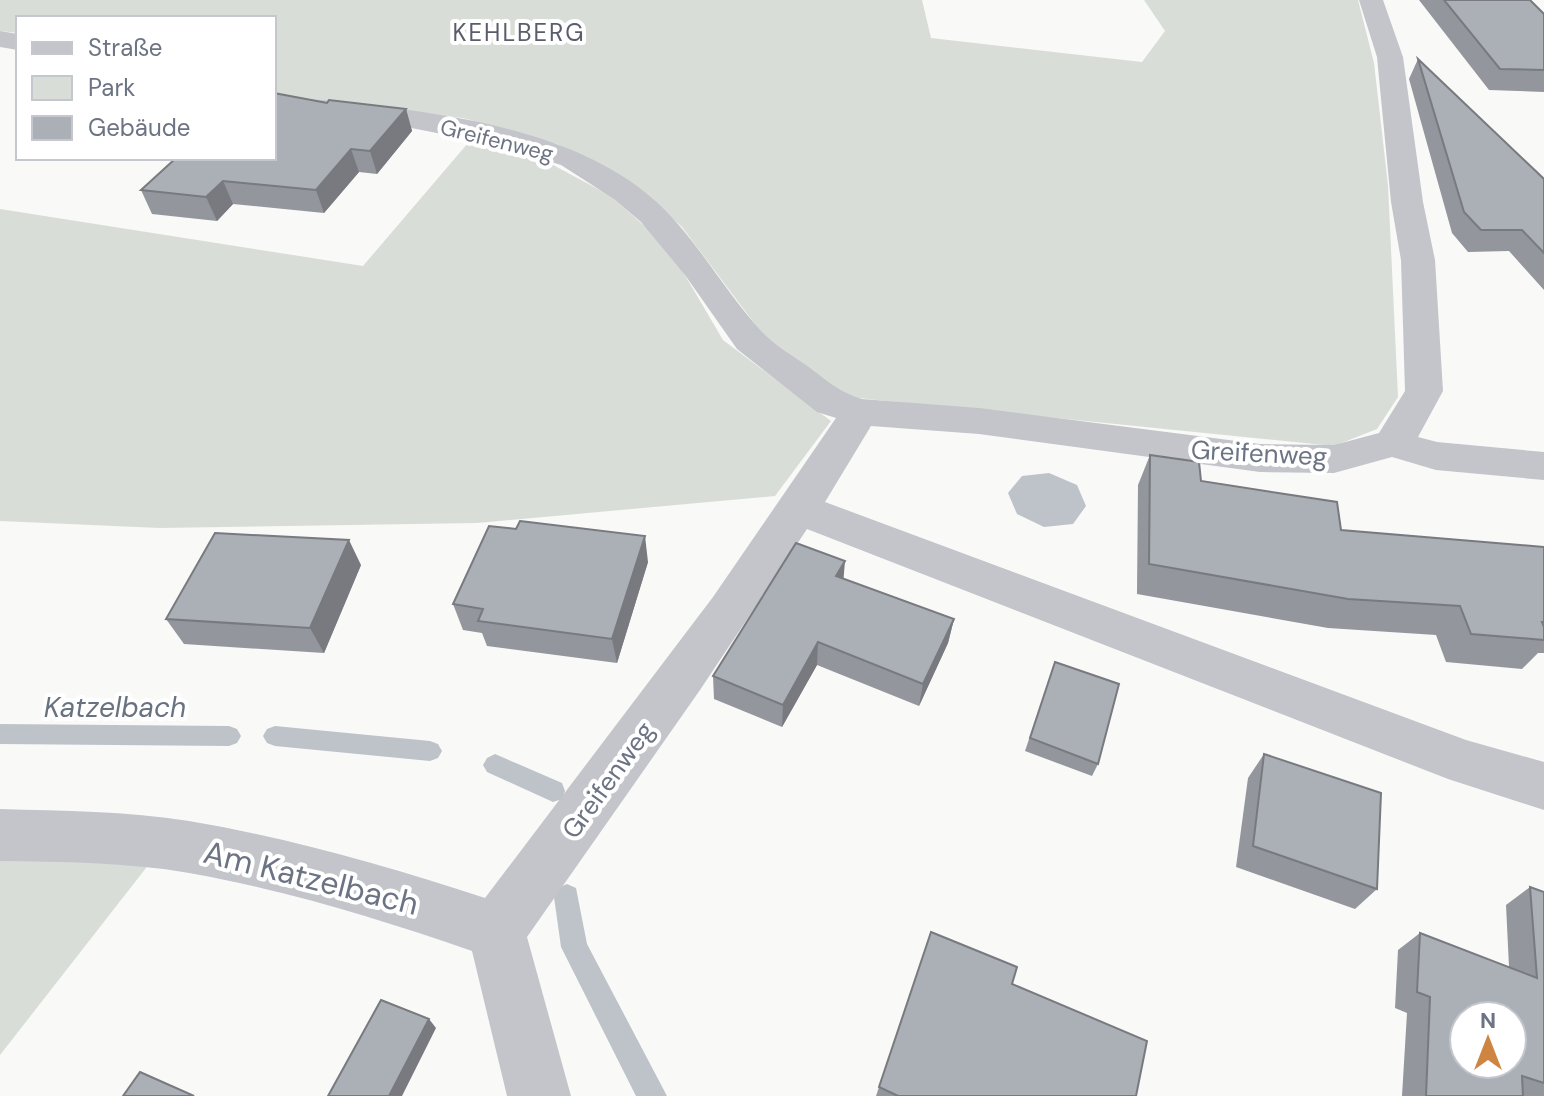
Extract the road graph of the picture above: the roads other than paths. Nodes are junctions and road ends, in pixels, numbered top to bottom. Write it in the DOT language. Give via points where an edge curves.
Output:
graph roads {
  1 [pos="1371,0"];
  2 [pos="276,103"];
  3 [pos="860,412"];
  4 [pos="1393,443"];
  5 [pos="1544,466"];
  6 [pos="800,509"];
  7 [pos="1544,786"];
  8 [pos="0,835"];
  9 [pos="496,931"];
  10 [pos="539,1096"];
  1 -- 4 [label="street" via="1390,57 1423,323 1424,391"];
  2 -- 3 [label="street, Greifenweg" via="498,136 571,159 652,215 750,341 831,403"];
  3 -- 4 [label="street, Greifenweg" via="979,421 1260,458 1334,459"];
  3 -- 6 [label="street, Greifenweg"];
  4 -- 5 [label="street" via="1436,456"];
  6 -- 7 [label="street" via="1466,763"];
  6 -- 9 [label="street, Greifenweg"];
  8 -- 9 [label="street, Am Katzelbach" via="114,838 189,847 368,887"];
  9 -- 10 [label="street"];
}
